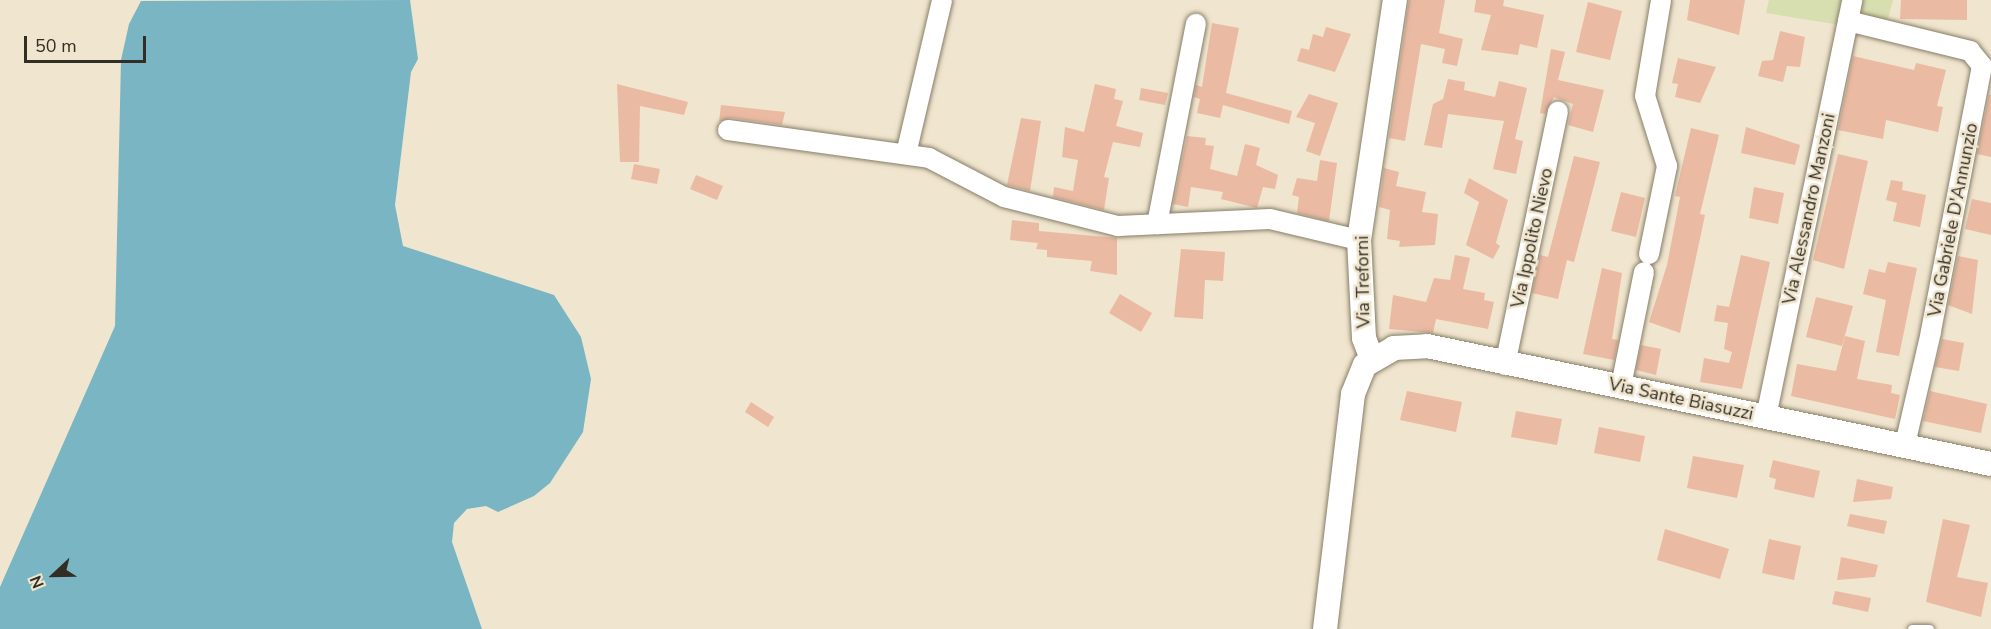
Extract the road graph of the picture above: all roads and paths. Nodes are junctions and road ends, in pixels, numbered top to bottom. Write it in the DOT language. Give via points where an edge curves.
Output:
graph roads {
  1 [pos="942,0"];
  2 [pos="1395,0"];
  3 [pos="1660,0"];
  4 [pos="1852,0"];
  5 [pos="1848,21"];
  6 [pos="1196,24"];
  7 [pos="1558,111"];
  8 [pos="728,130"];
  9 [pos="906,154"];
  10 [pos="1157,224"];
  11 [pos="1359,240"];
  12 [pos="1372,359"];
  13 [pos="1505,365"];
  14 [pos="1621,386"];
  15 [pos="1766,417"];
  16 [pos="1905,445"];
  17 [pos="1991,464"];
  18 [pos="1325,629"];
  19 [pos="1912,629"];
  20 [pos="1929,629"];
  1 -- 9 [label="street"];
  2 -- 11 [label="street, Via Treforni"];
  3 -- 14 [label="street" via="1645,96 1667,166"];
  4 -- 5 [label="street, Via Alessandro Manzoni"];
  5 -- 15 [label="street, Via Alessandro Manzoni"];
  5 -- 16 [label="street, Via Gabriele D'Annunzio" via="1970,51 1982,66"];
  6 -- 10 [label="street"];
  7 -- 13 [label="street, Via Ippolito Nievo"];
  8 -- 9 [label="street"];
  9 -- 10 [label="street" via="930,158 1004,197 1118,226"];
  10 -- 11 [label="street" via="1270,219"];
  11 -- 12 [label="street, Via Treforni" via="1364,338"];
  12 -- 13 [label="street, Via Sante Biasuzzi" via="1394,348 1427,346"];
  12 -- 18 [label="street" via="1359,374 1353,394"];
  13 -- 14 [label="street, Via Sante Biasuzzi"];
  14 -- 15 [label="street, Via Sante Biasuzzi"];
  15 -- 16 [label="street, Via Sante Biasuzzi"];
  16 -- 17 [label="street, Via Sante Biasuzzi"];
  19 -- 20 [label="lane"];
}
